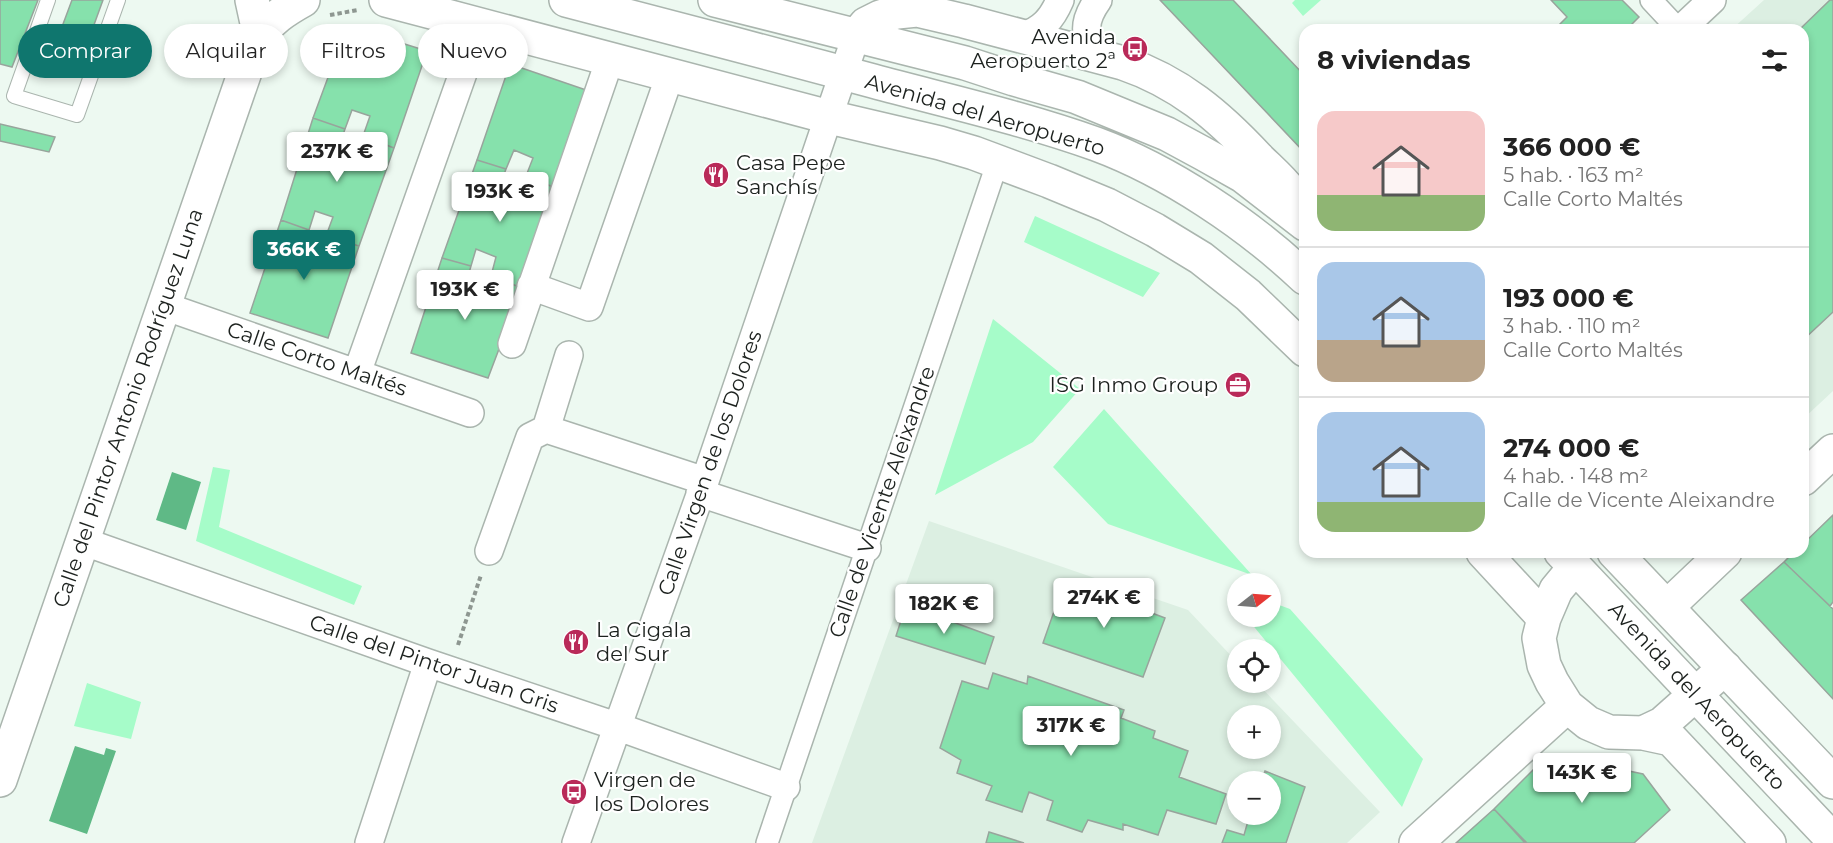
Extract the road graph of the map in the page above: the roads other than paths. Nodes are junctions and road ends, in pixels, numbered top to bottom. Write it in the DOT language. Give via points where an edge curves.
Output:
graph roads {
  1 [pos="48,0"];
  2 [pos="118,0"];
  3 [pos="252,0"];
  4 [pos="303,0"];
  5 [pos="386,0"];
  6 [pos="566,0"];
  7 [pos="715,0"];
  8 [pos="881,0"];
  9 [pos="1098,0"];
  10 [pos="1651,0"];
  11 [pos="1712,0"];
  12 [pos="1064,3"];
  13 [pos="796,10"];
  14 [pos="917,10"];
  15 [pos="257,24"];
  16 [pos="267,24"];
  17 [pos="476,24"];
  18 [pos="1674,24"];
  19 [pos="1686,24"];
  20 [pos="856,36"];
  21 [pos="1023,36"];
  22 [pos="528,38"];
  23 [pos="1100,57"];
  24 [pos="610,59"];
  25 [pos="844,73"];
  26 [pos="670,75"];
  27 [pos="242,78"];
  28 [pos="461,78"];
  29 [pos="7,94"];
  30 [pos="830,117"];
  31 [pos="998,161"];
  32 [pos="1299,205"];
  33 [pos="1299,219"];
  34 [pos="1299,272"];
  35 [pos="531,286"];
  36 [pos="164,306"];
  37 [pos="512,344"];
  38 [pos="1299,344"];
  39 [pos="569,355"];
  40 [pos="357,373"];
  41 [pos="470,413"];
  42 [pos="546,429"];
  43 [pos="1833,451"];
  44 [pos="1809,473"];
  45 [pos="703,487"];
  46 [pos="82,541"];
  47 [pos="867,548"];
  48 [pos="489,551"];
  49 [pos="1489,558"];
  50 [pos="1620,558"];
  51 [pos="1719,558"];
  52 [pos="1568,560"];
  53 [pos="1667,607"];
  54 [pos="1544,618"];
  55 [pos="439,667"];
  56 [pos="1725,668"];
  57 [pos="1696,695"];
  58 [pos="1567,706"];
  59 [pos="616,726"];
  60 [pos="1643,733"];
  61 [pos="0,780"];
  62 [pos="1833,782"];
  63 [pos="786,787"];
  64 [pos="1833,840"];
  65 [pos="369,843"];
  66 [pos="576,843"];
  67 [pos="767,843"];
  68 [pos="1416,843"];
  69 [pos="1769,843"];
  1 -- 29 [label="lane"];
  2 -- 29 [label="lane" via="77,115"];
  3 -- 15 [label="street, Calle del Pintor Antonio Rodríguez Luna"];
  4 -- 16 [label="street, Calle del Pintor Antonio Rodríguez Luna"];
  5 -- 17 [label="street, Avenida del Aeropuerto"];
  6 -- 25 [label="street, Avenida del Aeropuerto"];
  7 -- 13 [label="street, Avenida del Aeropuerto"];
  8 -- 14 [label="street"];
  9 -- 23 [label="street" via="1089,14 1086,32"];
  10 -- 18 [label="street"];
  11 -- 19 [label="street"];
  12 -- 21 [label="street" via="1039,29"];
  13 -- 20 [label="street, Avenida del Aeropuerto"];
  14 -- 20 [label="street" via="880,17 866,24"];
  14 -- 21 [label="street"];
  20 -- 25 [label="street, Avenida del Aeropuerto"];
  20 -- 33 [label="street, Avenida del Aeropuerto" via="964,63 1118,113 1167,134 1243,177"];
  21 -- 23 [label="street"];
  22 -- 24 [label="street, Avenida del Aeropuerto"];
  23 -- 32 [label="street" via="1144,70 1205,106 1290,191"];
  24 -- 26 [label="street, Avenida del Aeropuerto"];
  24 -- 35 [label="street"];
  25 -- 30 [label="street, Avenida del Aeropuerto"];
  25 -- 34 [label="street, Avenida del Aeropuerto" via="1008,117 1137,162 1215,206"];
  26 -- 30 [label="street, Avenida del Aeropuerto"];
  26 -- 35 [label="street" via="589,307"];
  27 -- 36 [label="street, Calle del Pintor Antonio Rodríguez Luna"];
  28 -- 40 [label="street"];
  30 -- 31 [label="street, Avenida del Aeropuerto"];
  30 -- 45 [label="street, Calle Virgen de los Dolores"];
  31 -- 38 [label="street, Avenida del Aeropuerto" via="1097,201 1155,230 1248,295"];
  31 -- 47 [label="street, Calle de Vicente Aleixandre"];
  35 -- 37 [label="street"];
  36 -- 40 [label="street, Calle Corto Maltés"];
  36 -- 46 [label="street, Calle del Pintor Antonio Rodríguez Luna"];
  39 -- 42 [label="street"];
  40 -- 41 [label="street, Calle Corto Maltés"];
  42 -- 45 [label="street"];
  42 -- 48 [label="street" via="530,437"];
  43 -- 44 [label="street"];
  45 -- 47 [label="street"];
  45 -- 59 [label="street, Calle Virgen de los Dolores"];
  46 -- 55 [label="street, Calle del Pintor Juan Gris"];
  46 -- 61 [label="street, Calle del Pintor Antonio Rodríguez Luna"];
  47 -- 63 [label="street, Calle de Vicente Aleixandre"];
  49 -- 54 [label="street"];
  50 -- 53 [label="street, Avenida del Aeropuerto"];
  51 -- 53 [label="street"];
  52 -- 54 [label="street"];
  52 -- 57 [label="street, Avenida del Aeropuerto"];
  53 -- 56 [label="street, Avenida del Aeropuerto"];
  54 -- 58 [label="street" via="1539,638 1544,665"];
  55 -- 59 [label="street, Calle del Pintor Juan Gris"];
  55 -- 65 [label="street"];
  56 -- 57 [label="street"];
  56 -- 62 [label="street, Avenida del Aeropuerto"];
  57 -- 60 [label="street" via="1662,724"];
  57 -- 64 [label="street, Avenida del Aeropuerto"];
  58 -- 60 [label="street" via="1588,723 1609,732"];
  58 -- 68 [label="street"];
  59 -- 63 [label="street, Calle del Pintor Juan Gris"];
  59 -- 66 [label="street, Calle Virgen de los Dolores"];
  60 -- 69 [label="street" via="1671,739"];
  63 -- 67 [label="street, Calle de Vicente Aleixandre"];
}
